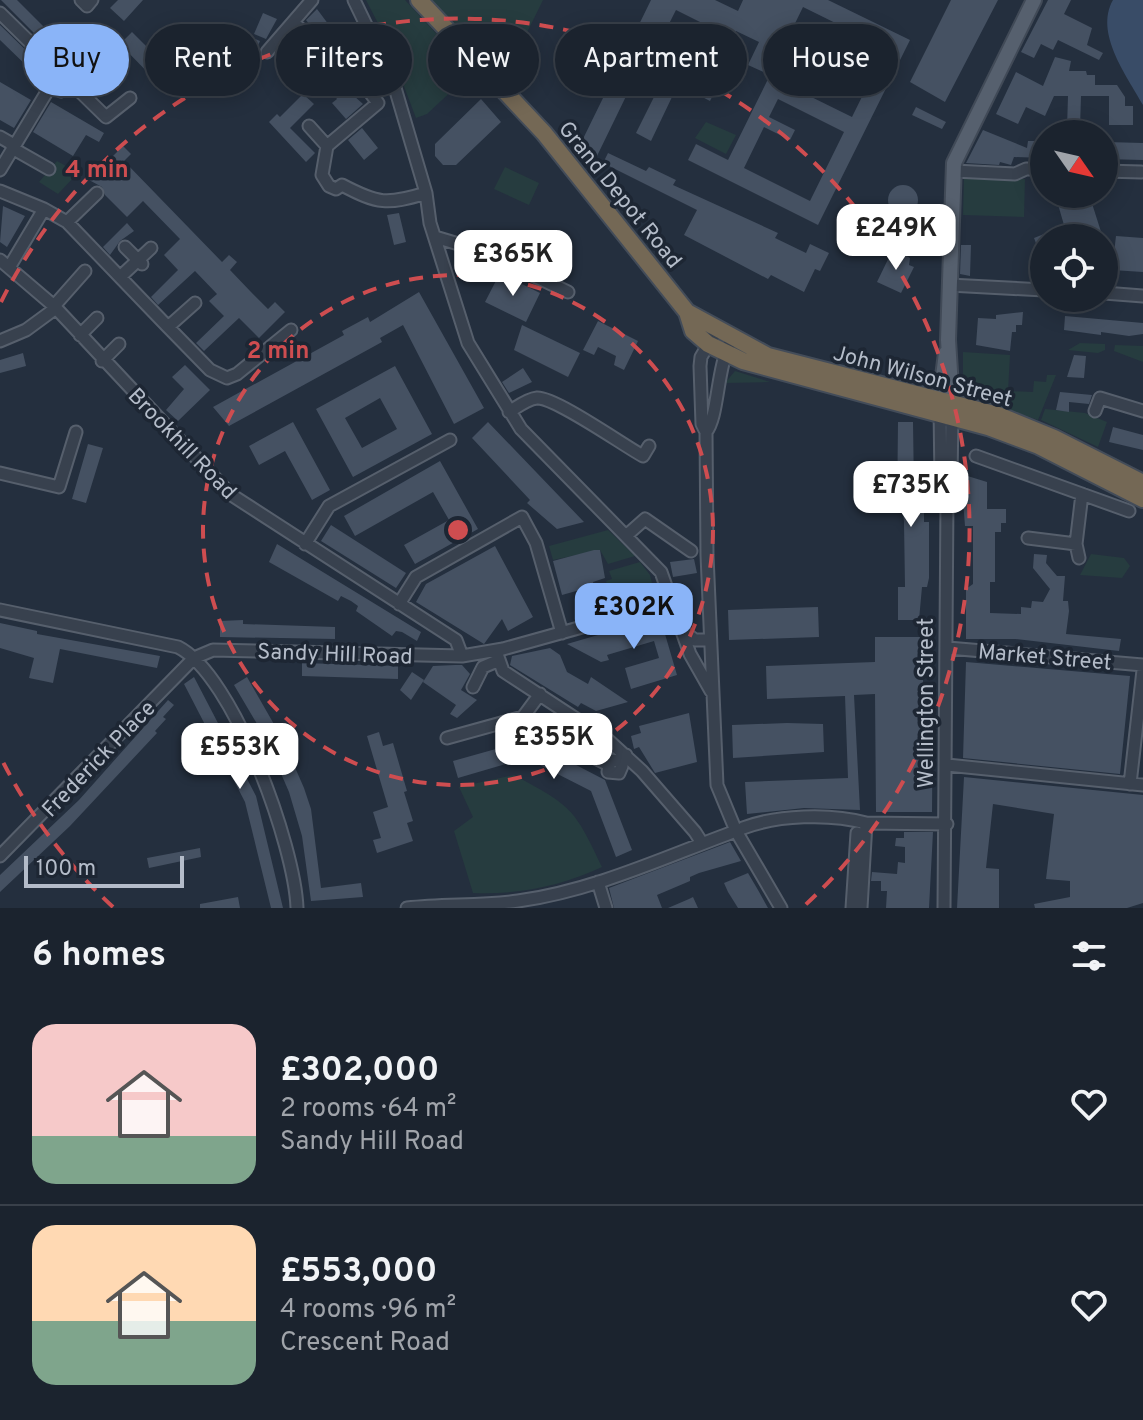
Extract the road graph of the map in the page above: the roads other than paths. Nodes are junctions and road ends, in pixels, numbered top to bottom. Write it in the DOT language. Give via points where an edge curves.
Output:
graph roads {
  1 [pos="312,0"];
  2 [pos="354,0"];
  3 [pos="419,0"];
  4 [pos="1034,0"];
  5 [pos="0,13"];
  6 [pos="293,22"];
  7 [pos="267,52"];
  8 [pos="44,96"];
  9 [pos="373,96"];
  10 [pos="130,98"];
  11 [pos="309,126"];
  12 [pos="0,137"];
  13 [pos="13,146"];
  14 [pos="327,146"];
  15 [pos="49,169"];
  16 [pos="1030,169"];
  17 [pos="0,170"];
  18 [pos="954,171"];
  19 [pos="1118,171"];
  20 [pos="1141,172"];
  21 [pos="0,191"];
  22 [pos="97,193"];
  23 [pos="426,193"];
  24 [pos="44,209"];
  25 [pos="67,222"];
  26 [pos="435,237"];
  27 [pos="125,247"];
  28 [pos="151,248"];
  29 [pos="140,262"];
  30 [pos="5,263"];
  31 [pos="85,271"];
  32 [pos="120,277"];
  33 [pos="949,285"];
  34 [pos="1030,289"];
  35 [pos="568,292"];
  36 [pos="1118,294"];
  37 [pos="1143,296"];
  38 [pos="195,303"];
  39 [pos="55,307"];
  40 [pos="97,318"];
  41 [pos="168,327"];
  42 [pos="291,330"];
  43 [pos="80,335"];
  44 [pos="712,337"];
  45 [pos="0,341"];
  46 [pos="119,344"];
  47 [pos="728,346"];
  48 [pos="102,361"];
  49 [pos="946,409"];
  50 [pos="1095,411"];
  51 [pos="1143,411"];
  52 [pos="509,412"];
  53 [pos="76,432"];
  54 [pos="706,432"];
  55 [pos="450,440"];
  56 [pos="649,446"];
  57 [pos="976,456"];
  58 [pos="1069,460"];
  59 [pos="0,473"];
  60 [pos="1143,483"];
  61 [pos="1057,485"];
  62 [pos="1082,494"];
  63 [pos="1143,499"];
  64 [pos="1129,511"];
  65 [pos="627,535"];
  66 [pos="1028,538"];
  67 [pos="305,544"];
  68 [pos="1076,544"];
  69 [pos="691,551"];
  70 [pos="1079,558"];
  71 [pos="672,602"];
  72 [pos="399,604"];
  73 [pos="0,610"];
  74 [pos="684,632"];
  75 [pos="562,633"];
  76 [pos="710,640"];
  77 [pos="948,648"];
  78 [pos="462,656"];
  79 [pos="496,656"];
  80 [pos="194,658"];
  81 [pos="1143,668"];
  82 [pos="473,687"];
  83 [pos="711,691"];
  84 [pos="540,694"];
  85 [pos="550,735"];
  86 [pos="447,738"];
  87 [pos="623,758"];
  88 [pos="947,765"];
  89 [pos="1137,784"];
  90 [pos="862,822"];
  91 [pos="947,824"];
  92 [pos="739,830"];
  93 [pos="702,843"];
  94 [pos="0,856"];
  95 [pos="598,882"];
  96 [pos="297,908"];
  97 [pos="407,908"];
  98 [pos="606,908"];
  99 [pos="781,908"];
  100 [pos="852,908"];
  101 [pos="861,908"];
  102 [pos="944,908"];
  1 -- 6 [label="street"];
  2 -- 23 [label="street" via="393,81"];
  3 -- 44 [label="highway, Grand Depot Road" via="544,133 687,312 693,331"];
  4 -- 18 [label="main road, Wellington Street" via="957,155"];
  5 -- 10 [label="street" via="106,117"];
  6 -- 7 [label="street"];
  8 -- 13 [label="street"];
  9 -- 14 [label="street" via="378,103"];
  11 -- 14 [label="street"];
  12 -- 13 [label="street"];
  13 -- 15 [label="street"];
  13 -- 17 [label="street"];
  14 -- 23 [label="street" via="322,175 329,186 342,185 388,204"];
  16 -- 18 [label="street" via="1015,174"];
  18 -- 33 [label="main road, Wellington Street"];
  19 -- 20 [label="street"];
  21 -- 24 [label="street"];
  22 -- 25 [label="street"];
  23 -- 26 [label="street"];
  24 -- 25 [label="street"];
  24 -- 30 [label="street"];
  25 -- 32 [label="street"];
  26 -- 35 [label="street" via="482,251"];
  26 -- 52 [label="street" via="468,343"];
  27 -- 29 [label="street"];
  28 -- 29 [label="street"];
  29 -- 32 [label="street"];
  30 -- 39 [label="street, Brookhill Road"];
  31 -- 39 [label="street"];
  32 -- 41 [label="street"];
  33 -- 34 [label="street"];
  33 -- 49 [label="main road, Wellington Street"];
  36 -- 37 [label="street"];
  38 -- 41 [label="street"];
  39 -- 43 [label="street, Brookhill Road"];
  39 -- 45 [label="street" via="26,330"];
  40 -- 43 [label="street"];
  41 -- 42 [label="street" via="210,370 227,378"];
  43 -- 48 [label="street, Brookhill Road"];
  44 -- 47 [label="highway, John Wilson Street"];
  44 -- 54 [label="street" via="700,366"];
  46 -- 48 [label="street"];
  47 -- 49 [label="highway, John Wilson Street"];
  47 -- 54 [label="street" via="713,423"];
  48 -- 67 [label="street, Brookhill Road" via="230,494"];
  49 -- 58 [label="highway, John Wilson Street"];
  49 -- 60 [label="highway, John Wilson Street" via="1035,430"];
  49 -- 77 [label="street, Wellington Street" via="941,482 947,498"];
  50 -- 51 [label="street" via="1100,398"];
  52 -- 56 [label="street" via="542,399 643,456"];
  52 -- 65 [label="street"];
  53 -- 59 [label="street" via="59,487"];
  54 -- 76 [label="street"];
  55 -- 67 [label="street" via="329,506"];
  57 -- 61 [label="street"];
  58 -- 61 [label="street"];
  58 -- 63 [label="highway, John Wilson Street"];
  61 -- 62 [label="street"];
  62 -- 64 [label="street"];
  62 -- 68 [label="street"];
  65 -- 69 [label="street" via="645,519"];
  65 -- 71 [label="street" via="661,572"];
  66 -- 68 [label="street"];
  67 -- 72 [label="street, Brookhill Road"];
  68 -- 70 [label="street"];
  71 -- 74 [label="street"];
  71 -- 75 [label="street, Sandy Hill Road"];
  72 -- 75 [label="street" via="416,577 522,517 536,543"];
  72 -- 78 [label="street, Brookhill Road" via="456,640"];
  73 -- 80 [label="street" via="178,647"];
  74 -- 76 [label="street" via="695,640"];
  74 -- 83 [label="street"];
  75 -- 79 [label="street, Sandy Hill Road"];
  76 -- 83 [label="street"];
  77 -- 81 [label="street, Market Street"];
  77 -- 88 [label="street, Wellington Street"];
  78 -- 79 [label="street, Sandy Hill Road"];
  78 -- 80 [label="street, Sandy Hill Road" via="213,650"];
  79 -- 82 [label="street"];
  79 -- 84 [label="street" via="503,671"];
  80 -- 94 [label="street, Frederick Place"];
  80 -- 96 [label="street" via="238,725 259,769 283,831"];
  81 -- 89 [label="street"];
  83 -- 92 [label="street" via="717,785"];
  84 -- 86 [label="street" via="523,717"];
  84 -- 87 [label="street" via="592,728"];
  85 -- 87 [label="street" via="607,764 608,772 622,769"];
  87 -- 93 [label="street"];
  88 -- 89 [label="street"];
  88 -- 91 [label="street, Wellington Street"];
  90 -- 91 [label="street"];
  90 -- 92 [label="street" via="772,821"];
  90 -- 100 [label="street"];
  90 -- 101 [label="street"];
  91 -- 102 [label="street, Wellington Street"];
  92 -- 93 [label="street"];
  92 -- 99 [label="street"];
  93 -- 95 [label="street"];
  95 -- 97 [label="street" via="517,901"];
  95 -- 98 [label="street"];
}
